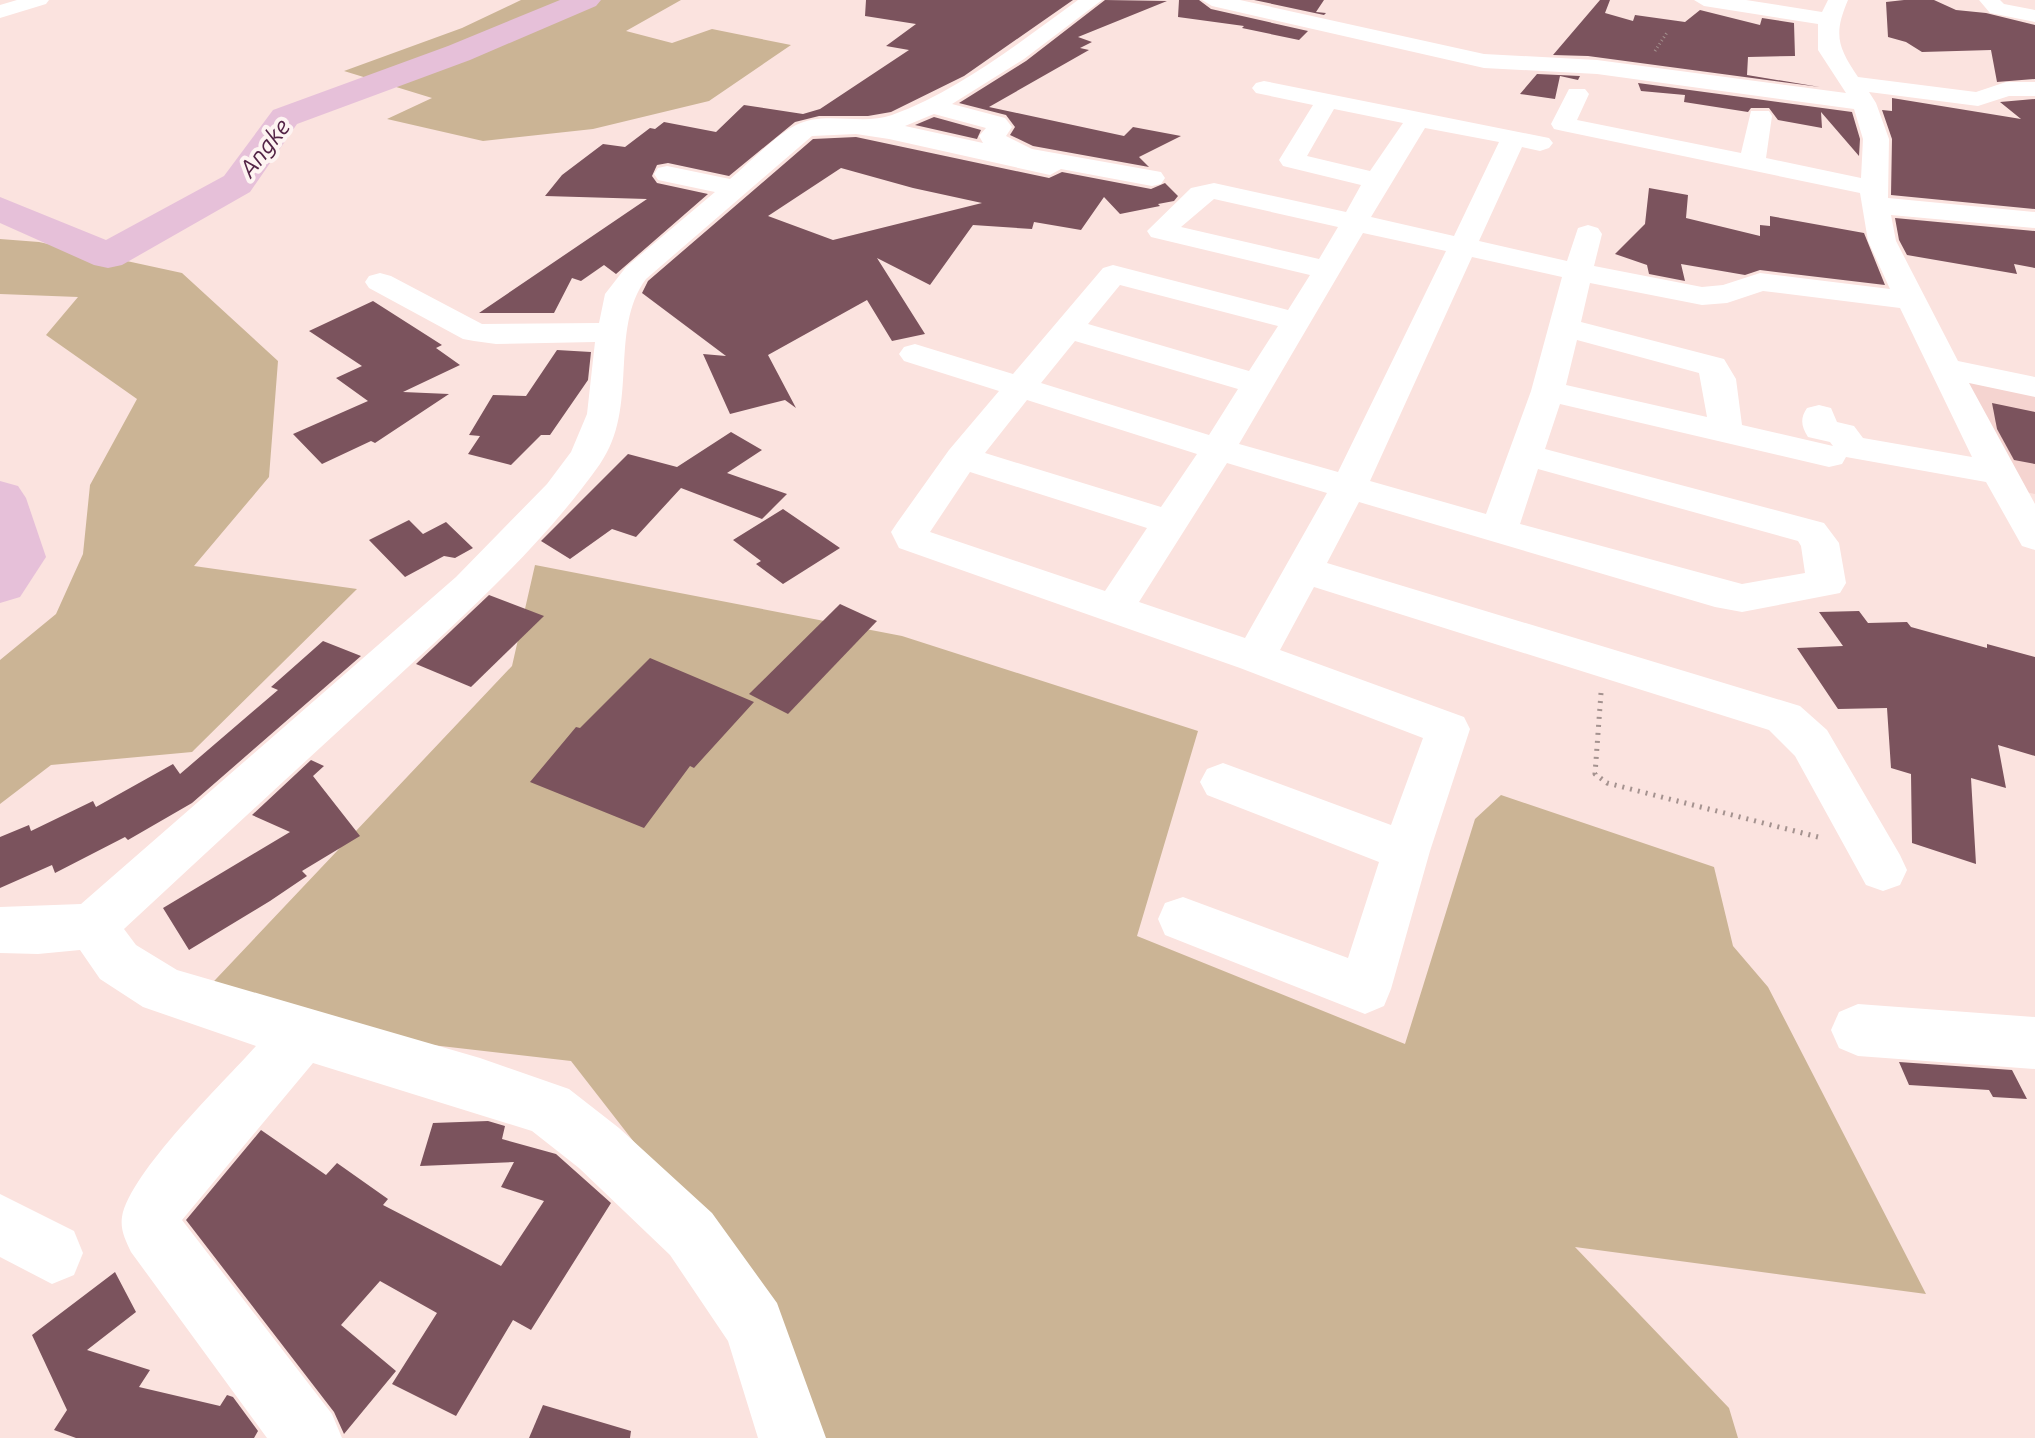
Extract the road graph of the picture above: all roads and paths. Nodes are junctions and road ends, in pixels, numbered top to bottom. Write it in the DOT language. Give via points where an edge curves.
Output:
graph roads {
  1 [pos="39,0"];
  2 [pos="1092,0"];
  3 [pos="1212,0"];
  4 [pos="1704,0"];
  5 [pos="1989,0"];
  6 [pos="1834,9"];
  7 [pos="0,12"];
  8 [pos="2035,16"];
  9 [pos="1264,88"];
  10 [pos="2035,89"];
  11 [pos="1858,93"];
  12 [pos="1577,94"];
  13 [pos="1327,101"];
  14 [pos="931,106"];
  15 [pos="1760,116"];
  16 [pos="1662,117"];
  17 [pos="1418,120"];
  18 [pos="875,128"];
  19 [pos="1514,138"];
  20 [pos="1654,143"];
  21 [pos="1590,153"];
  22 [pos="1849,155"];
  23 [pos="1752,163"];
  24 [pos="1050,167"];
  25 [pos="667,174"];
  26 [pos="1152,178"];
  27 [pos="1377,181"];
  28 [pos="733,188"];
  29 [pos="1861,192"];
  30 [pos="2035,220"];
  31 [pos="1356,221"];
  32 [pos="1588,234"];
  33 [pos="1463,247"];
  34 [pos="1328,270"];
  35 [pos="1578,272"];
  36 [pos="380,282"];
  37 [pos="1909,300"];
  38 [pos="1295,321"];
  39 [pos="1564,327"];
  40 [pos="1066,328"];
  41 [pos="612,332"];
  42 [pos="915,354"];
  43 [pos="1946,369"];
  44 [pos="1258,384"];
  45 [pos="1018,387"];
  46 [pos="2035,387"];
  47 [pos="1548,391"];
  48 [pos="1819,415"];
  49 [pos="1726,431"];
  50 [pos="1218,449"];
  51 [pos="1527,455"];
  52 [pos="1829,456"];
  53 [pos="962,458"];
  54 [pos="1349,487"];
  55 [pos="2016,492"];
  56 [pos="1172,523"];
  57 [pos="1499,530"];
  58 [pos="2035,537"];
  59 [pos="1305,570"];
  60 [pos="1114,609"];
  61 [pos="1255,657"];
  62 [pos="1604,664"];
  63 [pos="1223,782"];
  64 [pos="1406,851"];
  65 [pos="1878,861"];
  66 [pos="1183,919"];
  67 [pos="92,926"];
  68 [pos="0,930"];
  69 [pos="1858,1030"];
  70 [pos="303,1033"];
  71 [pos="2035,1043"];
  72 [pos="0,1224"];
  73 [pos="52,1253"];
  74 [pos="308,1438"];
  75 [pos="792,1438"];
  1 -- 7 [label="street"];
  2 -- 14 [label="street"];
  3 -- 11 [label="street" via="1484,61"];
  4 -- 6 [label="street"];
  5 -- 8 [label="street" via="2001,10"];
  6 -- 11 [label="street" via="1829,50"];
  9 -- 13 [label="street"];
  10 -- 11 [label="street" via="2006,89 1978,99"];
  11 -- 29 [label="street" via="1876,139 1877,161"];
  12 -- 20 [label="street" via="1563,124"];
  13 -- 17 [label="street"];
  13 -- 27 [label="street" via="1292,160"];
  14 -- 18 [label="street"];
  14 -- 26 [label="street" via="996,123 1000,127 993,139 1025,155"];
  15 -- 23 [label="street"];
  16 -- 20 [label="street"];
  17 -- 19 [label="street"];
  17 -- 27 [label="street"];
  18 -- 24 [label="street"];
  18 -- 28 [label="street" via="804,130"];
  19 -- 21 [label="street"];
  19 -- 33 [label="street"];
  20 -- 23 [label="street"];
  22 -- 29 [label="street"];
  23 -- 29 [label="street"];
  25 -- 28 [label="street"];
  27 -- 31 [label="street"];
  28 -- 41 [label="street" via="636,273 620,294"];
  29 -- 30 [label="street"];
  29 -- 37 [label="street"];
  31 -- 33 [label="street"];
  31 -- 34 [label="street"];
  31 -- 34 [label="street" via="1214,191 1201,194 1161,231"];
  32 -- 35 [label="street"];
  33 -- 35 [label="street"];
  33 -- 54 [label="street"];
  34 -- 38 [label="street"];
  35 -- 37 [label="street" via="1702,296 1760,282"];
  35 -- 39 [label="street"];
  36 -- 41 [label="street" via="474,332"];
  37 -- 43 [label="street"];
  38 -- 40 [label="street" via="1113,274"];
  38 -- 44 [label="street"];
  39 -- 47 [label="street"];
  39 -- 49 [label="street" via="1712,366 1719,379"];
  40 -- 44 [label="street"];
  40 -- 45 [label="street"];
  41 -- 67 [label="street" via="604,414 588,455 560,492 470,587"];
  42 -- 45 [label="street"];
  43 -- 46 [label="street"];
  43 -- 55 [label="street" via="1973,426"];
  44 -- 50 [label="street"];
  45 -- 50 [label="street"];
  45 -- 53 [label="street"];
  47 -- 49 [label="street"];
  47 -- 51 [label="street"];
  48 -- 55 [label="street" via="1820,429 1842,434 1852,447"];
  49 -- 52 [label="street"];
  50 -- 54 [label="street"];
  50 -- 56 [label="street"];
  51 -- 57 [label="street"];
  51 -- 57 [label="street" via="1811,532 1820,543 1826,583 1728,596"];
  53 -- 56 [label="street"];
  53 -- 60 [label="street" via="915,522 913,539"];
  54 -- 57 [label="street"];
  54 -- 59 [label="street"];
  55 -- 58 [label="street"];
  56 -- 60 [label="street"];
  59 -- 61 [label="street"];
  59 -- 62 [label="street"];
  60 -- 61 [label="street"];
  61 -- 64 [label="street" via="1448,729"];
  62 -- 65 [label="street" via="1784,718 1811,743"];
  62 -- 65 [label="path" via="1594,761 1595,774 1607,783"];
  63 -- 64 [label="street"];
  64 -- 66 [label="street" via="1365,989"];
  67 -- 68 [label="street"];
  67 -- 70 [label="street" via="118,962 162,990"];
  69 -- 71 [label="street"];
  70 -- 74 [label="street" via="165,1192 152,1216 152,1231"];
  70 -- 75 [label="street" via="549,1109 599,1148 691,1234 755,1325"];
  72 -- 73 [label="street"];
}
